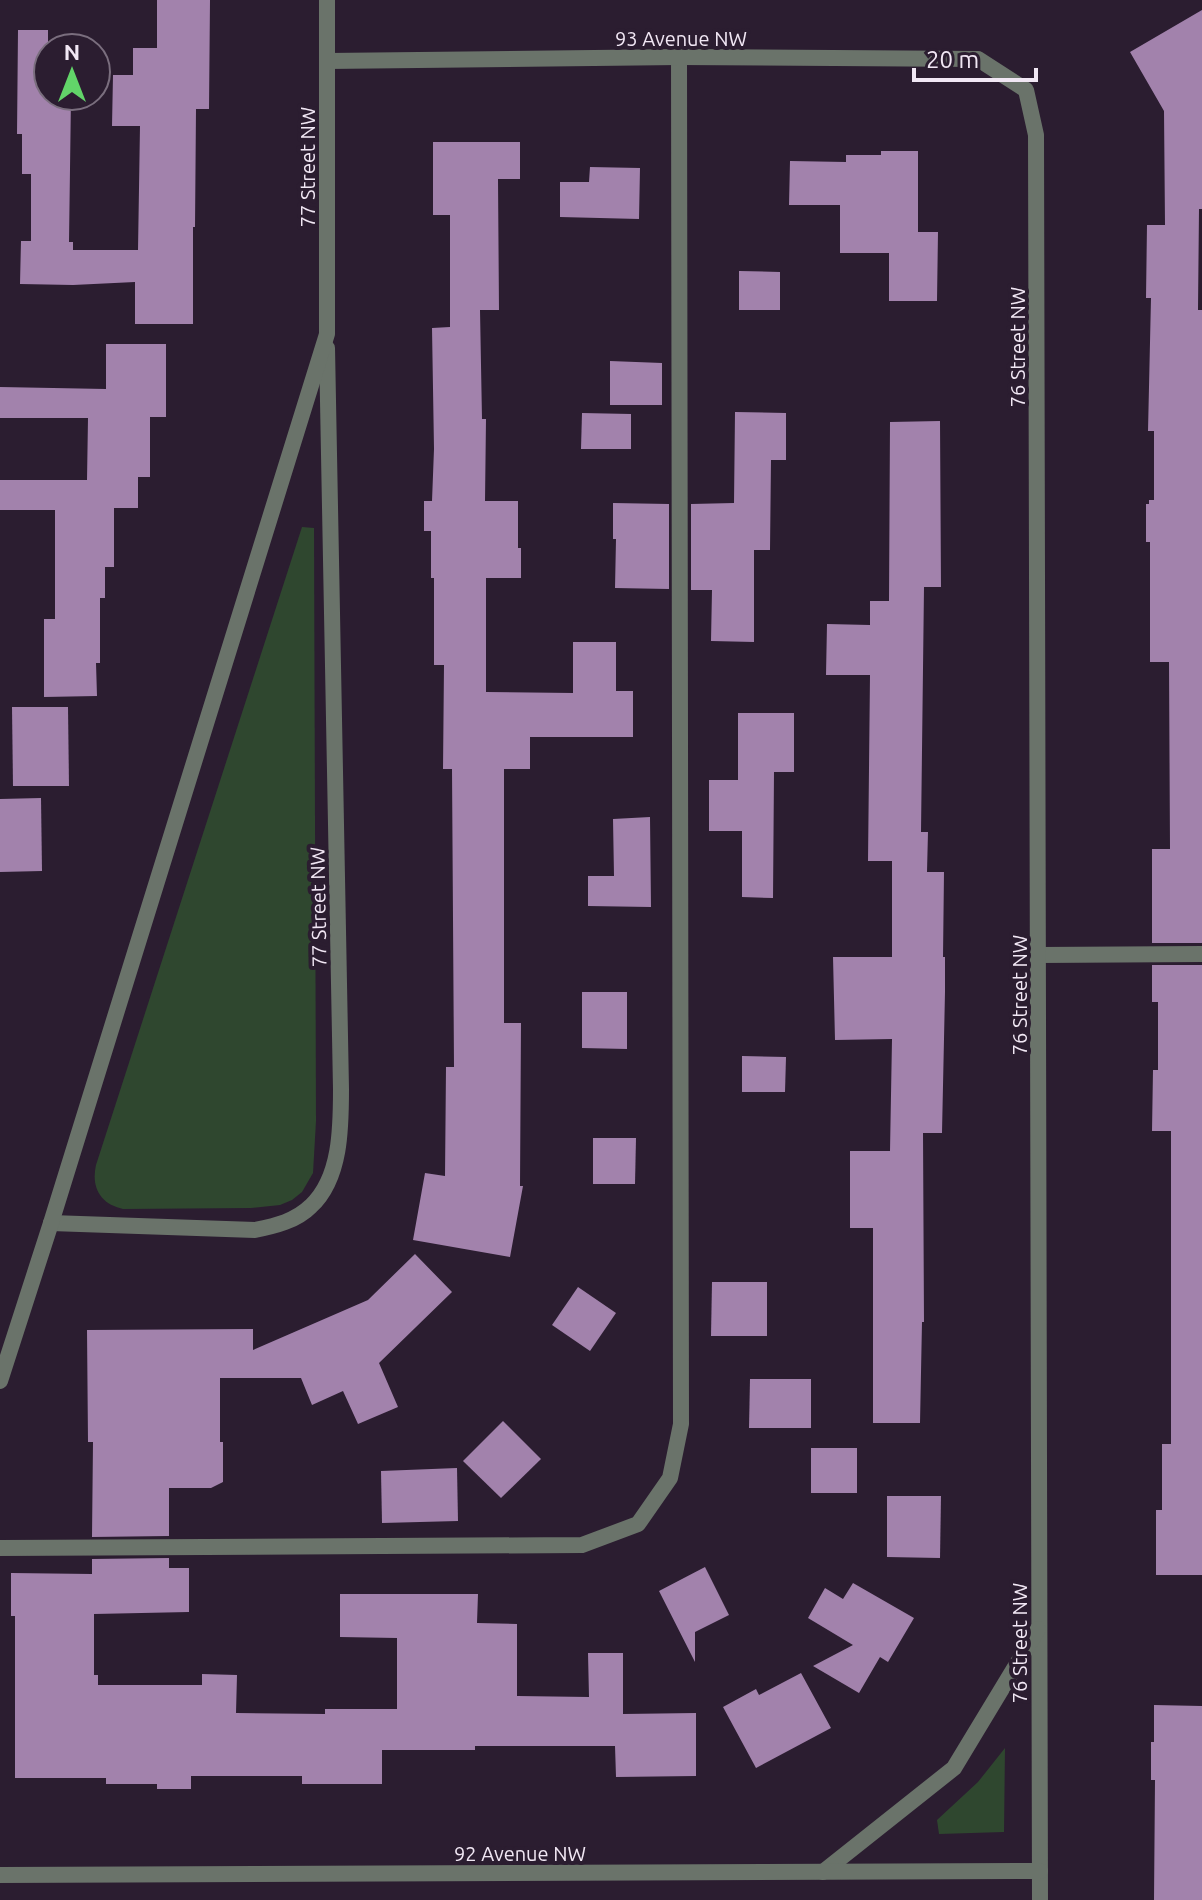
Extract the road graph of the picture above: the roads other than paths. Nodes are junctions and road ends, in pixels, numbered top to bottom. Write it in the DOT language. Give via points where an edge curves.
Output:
graph roads {
  1 [pos="327,0"];
  2 [pos="679,57"];
  3 [pos="327,61"];
  4 [pos="1026,90"];
  5 [pos="327,334"];
  6 [pos="1202,954"];
  7 [pos="1039,955"];
  8 [pos="51,1223"];
  9 [pos="0,1381"];
  10 [pos="0,1548"];
  11 [pos="1039,1628"];
  12 [pos="1040,1871"];
  13 [pos="823,1872"];
  14 [pos="0,1875"];
  15 [pos="1040,1900"];
  1 -- 3 [label="street, 77 Street NW"];
  2 -- 3 [label="street, 93 Avenue NW"];
  2 -- 4 [label="street, 93 Avenue NW" via="978,59"];
  2 -- 10 [label="street" via="681,1424 670,1478 638,1524 582,1545"];
  3 -- 5 [label="street, 77 Street NW"];
  4 -- 7 [label="street, 76 Street NW" via="1036,135"];
  5 -- 8 [label="street, 77 Street NW"];
  5 -- 8 [label="street, 77 Street NW" via="341,1089 332,1171 312,1206 285,1222 255,1230"];
  6 -- 7 [label="street"];
  7 -- 11 [label="street, 76 Street NW"];
  8 -- 9 [label="street, 77 Street NW"];
  11 -- 12 [label="street, 76 Street NW"];
  11 -- 13 [label="street" via="954,1768"];
  12 -- 13 [label="street, 92 Avenue NW"];
  12 -- 15 [label="street, 76 Street NW"];
  13 -- 14 [label="street, 92 Avenue NW"];
}
